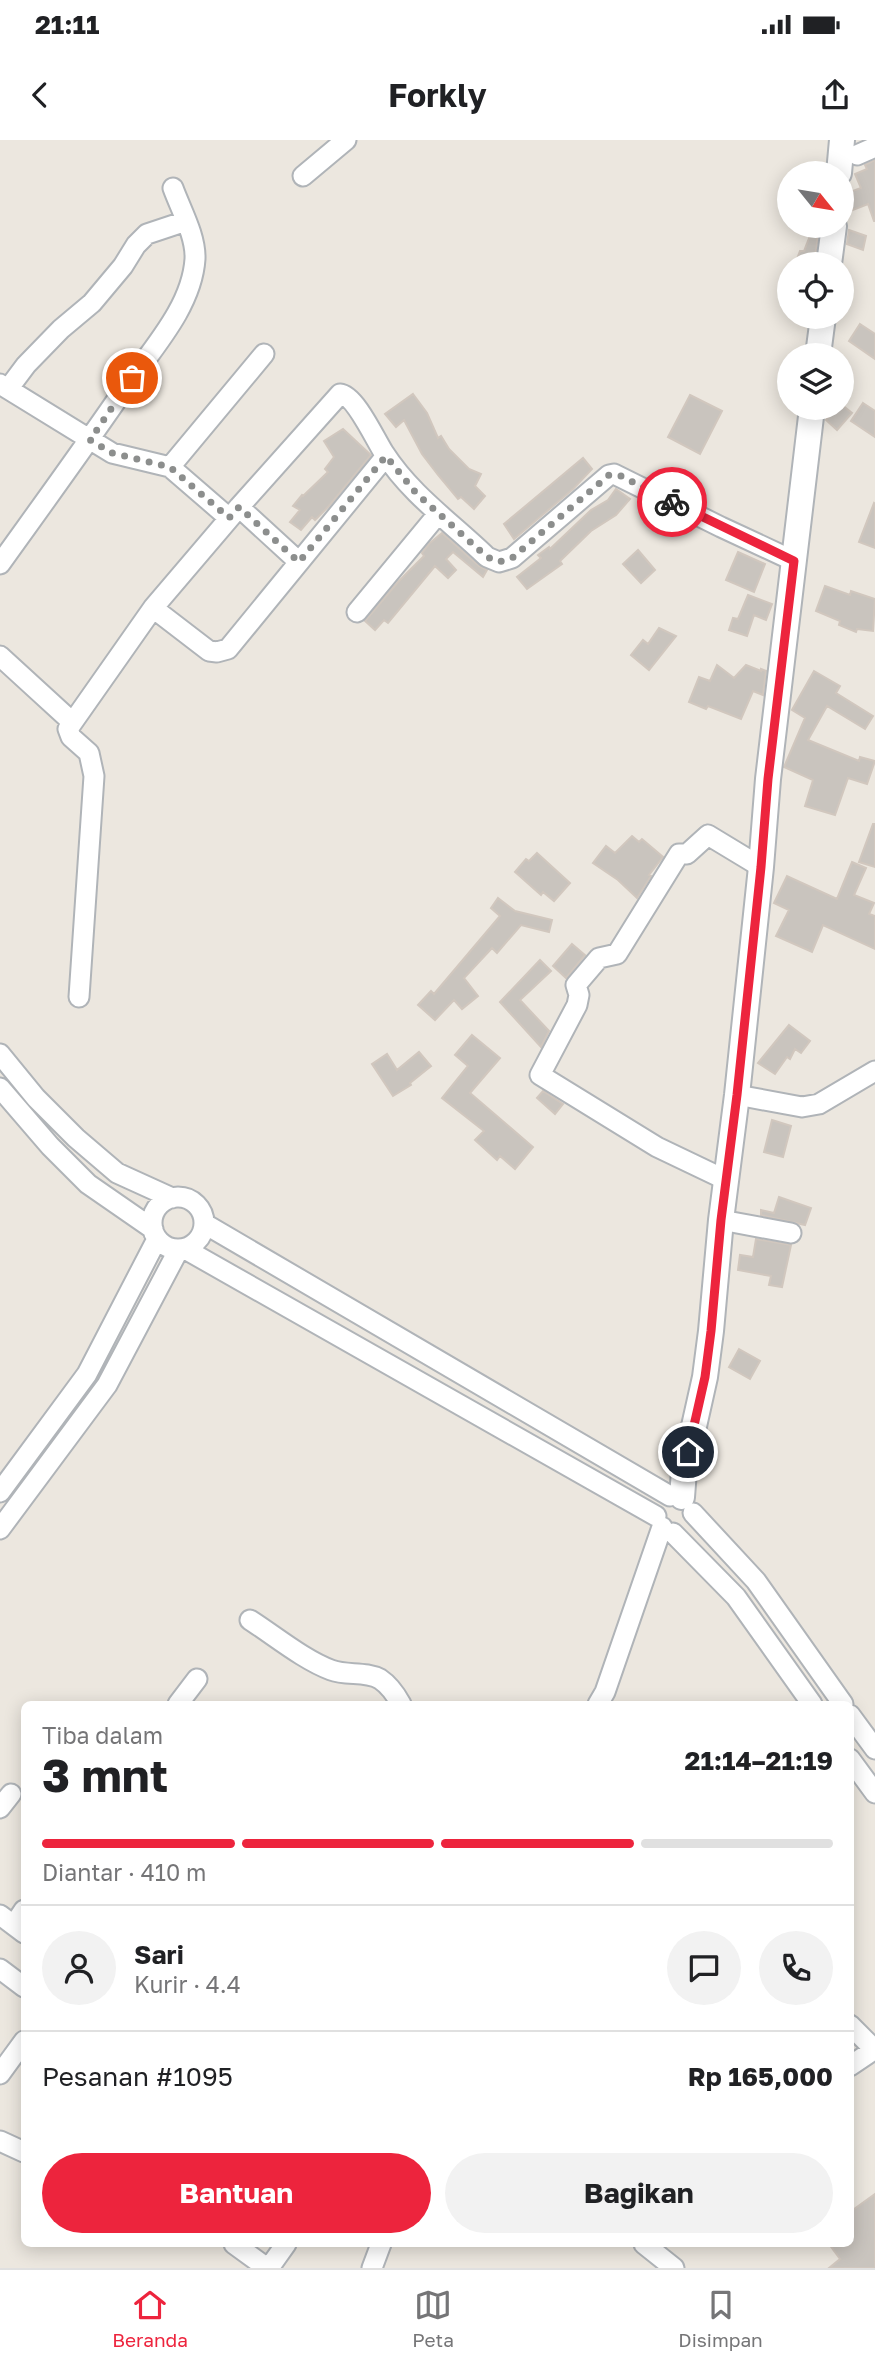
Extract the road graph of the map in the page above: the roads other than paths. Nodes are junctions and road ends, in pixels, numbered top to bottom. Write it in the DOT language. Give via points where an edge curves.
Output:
graph roads {
  1 [pos="346,140"];
  2 [pos="303,176"];
  3 [pos="173,188"];
  4 [pos="186,222"];
  5 [pos="264,354"];
  6 [pos="4,386"];
  7 [pos="811,420"];
  8 [pos="90,440"];
  9 [pos="386,456"];
  10 [pos="170,467"];
  11 [pos="234,512"];
  12 [pos="439,514"];
  13 [pos="794,561"];
  14 [pos="299,562"];
  15 [pos="0,564"];
  16 [pos="153,608"];
  17 [pos="356,612"];
  18 [pos="0,656"];
  19 [pos="71,721"];
  20 [pos="761,867"];
  21 [pos="79,998"];
  22 [pos="0,1054"];
  23 [pos="875,1071"];
  24 [pos="0,1088"];
  25 [pos="737,1095"];
  26 [pos="726,1180"];
  27 [pos="172,1198"];
  28 [pos="721,1220"];
  29 [pos="205,1224"];
  30 [pos="791,1233"];
  31 [pos="155,1234"];
  32 [pos="182,1249"];
  33 [pos="26,1458"];
  34 [pos="44,1471"];
  35 [pos="0,1476"];
  36 [pos="0,1492"];
  37 [pos="681,1502"];
  38 [pos="663,1525"];
  39 [pos="0,1529"];
  40 [pos="250,1620"];
  41 [pos="197,1678"];
  42 [pos="180,1701"];
  43 [pos="399,1701"];
  44 [pos="600,1701"];
  45 [pos="810,1701"];
  46 [pos="842,1701"];
  47 [pos="854,1720"];
  48 [pos="875,1749"];
  49 [pos="854,1764"];
  50 [pos="875,1793"];
  51 [pos="0,1969"];
  52 [pos="21,1985"];
  53 [pos="854,2029"];
  54 [pos="21,2045"];
  55 [pos="875,2049"];
  56 [pos="854,2063"];
  57 [pos="0,2074"];
  58 [pos="0,2141"];
  59 [pos="21,2151"];
  60 [pos="238,2247"];
  61 [pos="284,2247"];
  62 [pos="380,2247"];
  63 [pos="648,2247"];
  64 [pos="268,2268"];
  65 [pos="372,2268"];
  66 [pos="674,2268"];
  1 -- 2 [label="street"];
  3 -- 4 [label="street"];
  4 -- 6 [label="street" via="141,239 92,303"];
  4 -- 8 [label="street" via="195,256 192,280 175,315"];
  5 -- 10 [label="street"];
  6 -- 8 [label="street"];
  7 -- 13 [label="street"];
  8 -- 10 [label="street" via="112,453"];
  8 -- 15 [label="street"];
  9 -- 11 [label="street" via="351,399 340,394"];
  9 -- 12 [label="street"];
  9 -- 14 [label="street"];
  10 -- 11 [label="street"];
  11 -- 14 [label="street"];
  11 -- 16 [label="street"];
  12 -- 13 [label="street" via="487,557 505,561 614,474"];
  12 -- 17 [label="street"];
  13 -- 20 [label="street"];
  14 -- 16 [label="street" via="223,651 209,651"];
  16 -- 19 [label="street"];
  18 -- 19 [label="street"];
  19 -- 21 [label="street" via="68,733 89,753 94,776"];
  20 -- 25 [label="street"];
  20 -- 26 [label="street" via="708,835 687,854 679,854 617,954 599,958 576,985 577,1004 540,1075 656,1147"];
  22 -- 27 [label="street" via="36,1098 117,1173"];
  23 -- 25 [label="street" via="819,1104 802,1107"];
  24 -- 31 [label="street" via="88,1184"];
  25 -- 26 [label="street"];
  26 -- 28 [label="street"];
  27 -- 29 [label="street" via="197,1205"];
  27 -- 31 [label="street" via="157,1209"];
  28 -- 30 [label="street"];
  28 -- 37 [label="street" via="705,1377"];
  29 -- 32 [label="street" via="195,1244"];
  29 -- 37 [label="street"];
  31 -- 32 [label="street" via="164,1246"];
  31 -- 33 [label="street" via="88,1374"];
  32 -- 34 [label="street" via="107,1385"];
  32 -- 38 [label="street"];
  33 -- 34 [label="street"];
  33 -- 35 [label="street"];
  33 -- 36 [label="street"];
  34 -- 39 [label="street"];
  37 -- 38 [label="street" via="659,1504"];
  37 -- 38 [label="street" via="692,1519 685,1529"];
  37 -- 46 [label="street" via="757,1581"];
  38 -- 44 [label="street"];
  38 -- 45 [label="street" via="736,1597"];
  40 -- 43 [label="street" via="329,1669 379,1679"];
  41 -- 42 [label="street"];
  47 -- 48 [label="street"];
  49 -- 50 [label="street"];
  51 -- 52 [label="street"];
  53 -- 55 [label="street"];
  54 -- 57 [label="street"];
  55 -- 56 [label="street"];
  58 -- 59 [label="street"];
  60 -- 64 [label="street"];
  61 -- 64 [label="street"];
  62 -- 65 [label="street"];
  63 -- 66 [label="street"];
}
